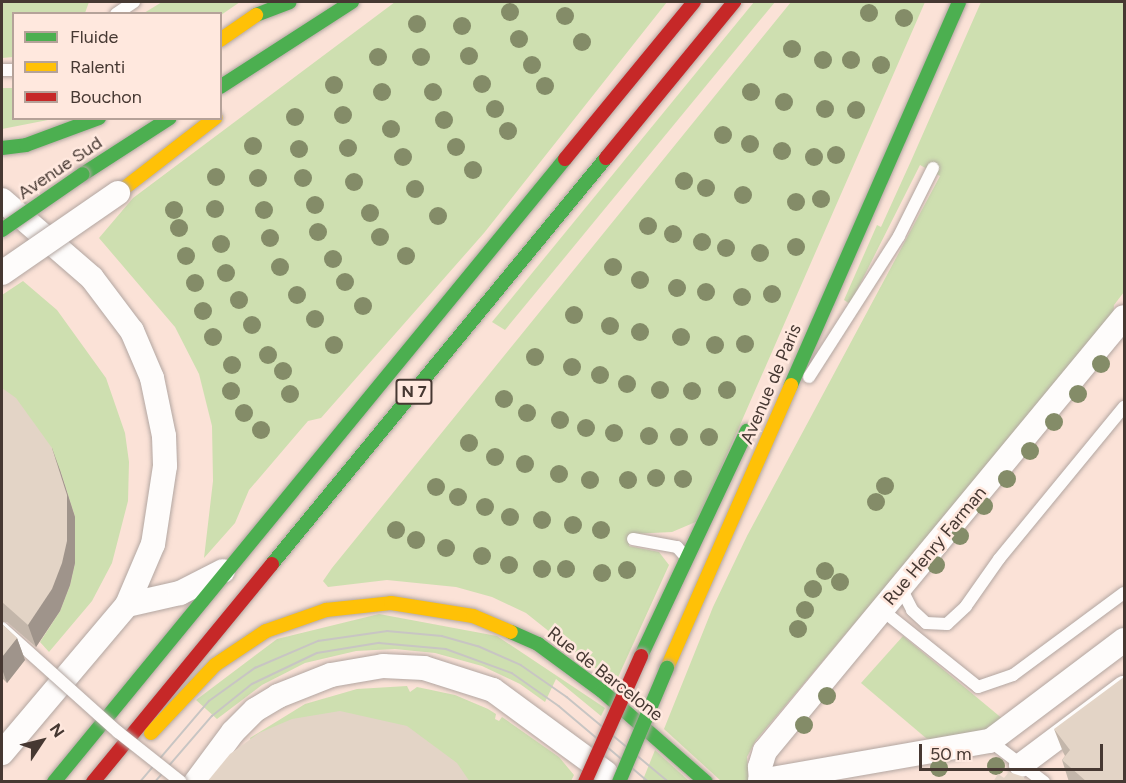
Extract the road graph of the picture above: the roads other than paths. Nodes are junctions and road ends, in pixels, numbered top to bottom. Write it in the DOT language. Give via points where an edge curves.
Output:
graph roads {
  1 [pos="134,2"];
  2 [pos="290,2"];
  3 [pos="352,2"];
  4 [pos="693,2"];
  5 [pos="734,2"];
  6 [pos="959,2"];
  7 [pos="263,8"];
  8 [pos="119,12"];
  9 [pos="222,39"];
  10 [pos="226,83"];
  11 [pos="222,105"];
  12 [pos="94,120"];
  13 [pos="167,120"];
  14 [pos="210,120"];
  15 [pos="2,148"];
  16 [pos="933,168"];
  17 [pos="118,194"];
  18 [pos="2,200"];
  19 [pos="2,230"];
  20 [pos="2,273"];
  21 [pos="826,301"];
  22 [pos="1125,317"];
  23 [pos="802,320"];
  24 [pos="1125,407"];
  25 [pos="755,414"];
  26 [pos="778,414"];
  27 [pos="633,539"];
  28 [pos="687,558"];
  29 [pos="229,569"];
  30 [pos="901,588"];
  31 [pos="1125,593"];
  32 [pos="127,605"];
  33 [pos="882,610"];
  34 [pos="2,628"];
  35 [pos="1121,647"];
  36 [pos="1125,688"];
  37 [pos="990,741"];
  38 [pos="2,753"];
  39 [pos="1021,765"];
  40 [pos="760,781"];
  41 [pos="54,782"];
  42 [pos="93,782"];
  43 [pos="105,782"];
  44 [pos="181,782"];
  45 [pos="196,782"];
  46 [pos="585,782"];
  47 [pos="618,782"];
  48 [pos="706,782"];
  49 [pos="1044,782"];
  1 -- 8 [label="lane"];
  2 -- 7 [label="main road"];
  3 -- 10 [label="main road"];
  4 -- 29 [label="main road, N 7"];
  5 -- 42 [label="main road, N 7"];
  6 -- 21 [label="main road, Avenue de Paris"];
  7 -- 9 [label="main road"];
  10 -- 11 [label="main road"];
  12 -- 15 [label="main road" via="26,145"];
  13 -- 19 [label="main road, Avenue Sud, bridge"];
  14 -- 17 [label="main road"];
  16 -- 26 [label="lane" via="893,246 815,370"];
  17 -- 20 [label="street, bridge"];
  18 -- 32 [label="street" via="92,278 132,331 152,378 164,436 162,500 153,544"];
  21 -- 23 [label="main road"];
  21 -- 26 [label="main road, Avenue de Paris"];
  22 -- 30 [label="street, Rue Henry Farman"];
  24 -- 30 [label="lane" via="999,559 966,606 947,624 926,623 912,610"];
  25 -- 28 [label="main road"];
  26 -- 47 [label="main road, Avenue de Paris, bridge"];
  27 -- 28 [label="lane" via="677,547"];
  28 -- 46 [label="main road, bridge"];
  29 -- 32 [label="street" via="180,593"];
  29 -- 41 [label="main road, N 7"];
  30 -- 33 [label="street, Rue Henry Farman"];
  31 -- 33 [label="lane" via="1013,675 978,687"];
  32 -- 38 [label="street"];
  33 -- 40 [label="street, Rue Henry Farman" via="765,751"];
  34 -- 44 [label="lane, bridge"];
  35 -- 37 [label="street"];
  36 -- 39 [label="street"];
  37 -- 39 [label="lane"];
  37 -- 40 [label="street"];
  39 -- 49 [label="lane"];
  43 -- 48 [label="main road, Rue de Barcelone" via="215,665 251,640 326,610 379,603 428,606 473,616 538,644 602,691"];
  45 -- 47 [label="street" via="233,732 255,710 278,696 331,675 383,666 424,668 493,690"];
}
